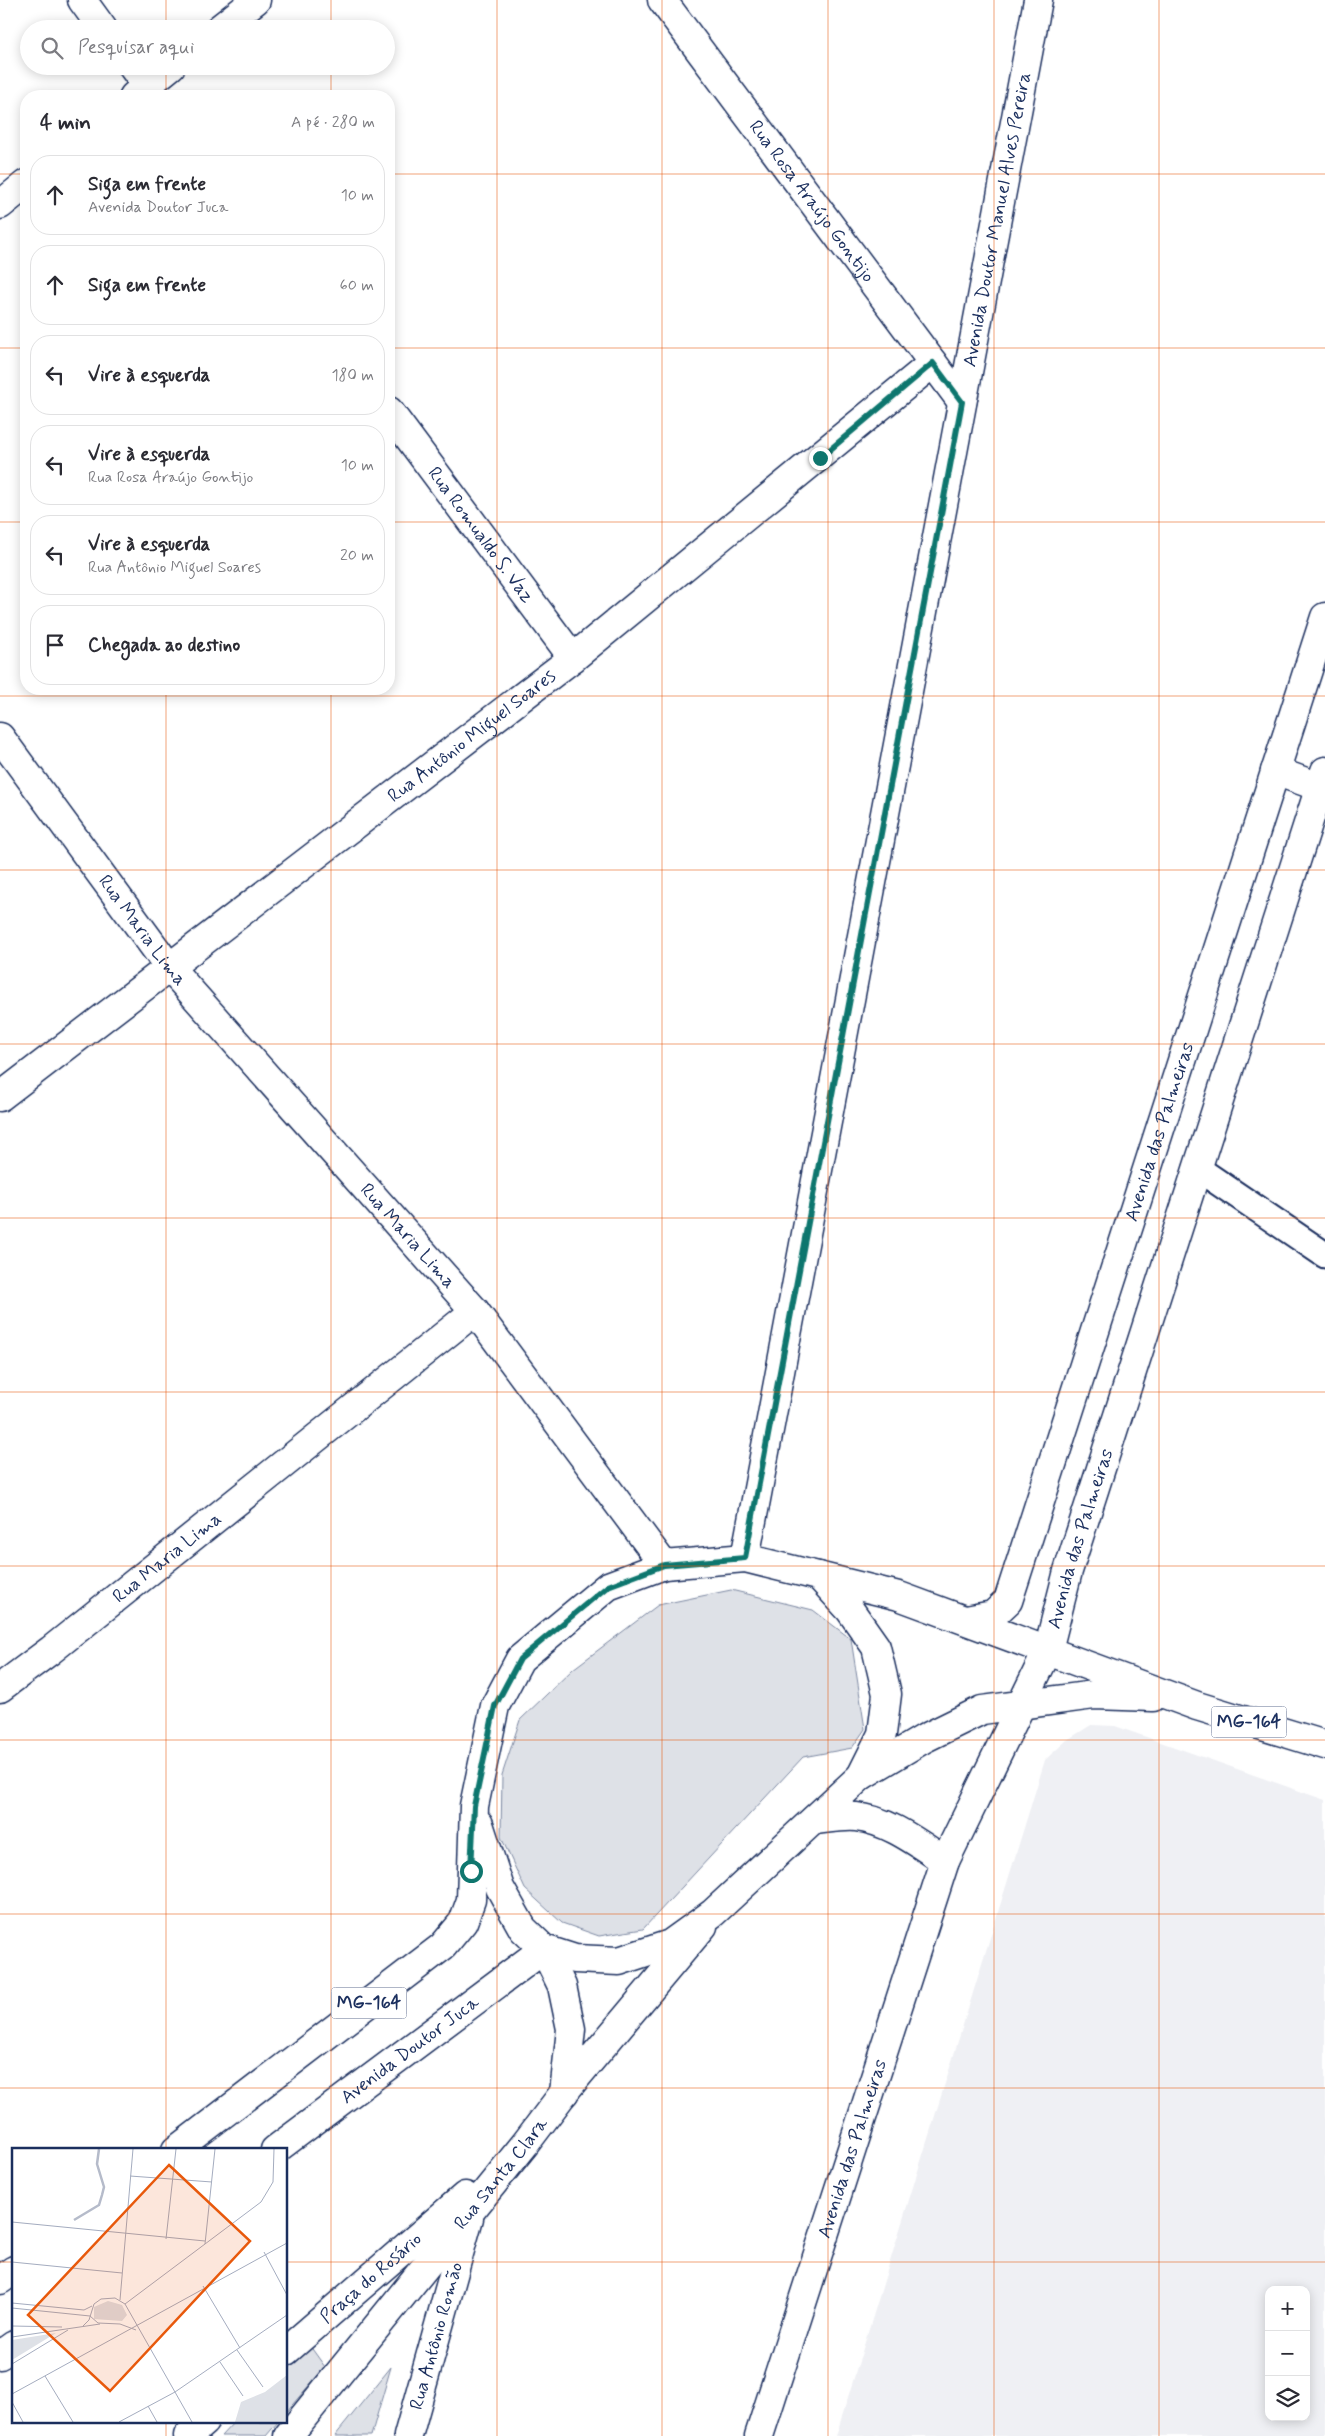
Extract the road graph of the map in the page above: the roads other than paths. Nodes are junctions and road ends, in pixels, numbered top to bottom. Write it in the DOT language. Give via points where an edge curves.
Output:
graph roads {
  1 [pos="82,0"];
  2 [pos="256,0"];
  3 [pos="662,0"];
  4 [pos="1038,0"];
  5 [pos="96,20"];
  6 [pos="230,20"];
  7 [pos="158,75"];
  8 [pos="141,86"];
  9 [pos="20,189"];
  10 [pos="0,205"];
  11 [pos="933,363"];
  12 [pos="962,402"];
  13 [pos="395,419"];
  14 [pos="1325,617"];
  15 [pos="573,658"];
  16 [pos="0,738"];
  17 [pos="1275,771"];
  18 [pos="1323,782"];
  19 [pos="169,968"];
  20 [pos="0,1097"];
  21 [pos="1197,1168"];
  22 [pos="1325,1255"];
  23 [pos="475,1311"];
  24 [pos="745,1558"];
  25 [pos="664,1565"];
  26 [pos="819,1576"];
  27 [pos="966,1620"];
  28 [pos="1048,1650"];
  29 [pos="0,1688"];
  30 [pos="1174,1697"];
  31 [pos="1020,1705"];
  32 [pos="1325,1745"];
  33 [pos="861,1776"];
  34 [pos="474,1806"];
  35 [pos="814,1820"];
  36 [pos="945,1861"];
  37 [pos="713,1913"];
  38 [pos="544,1948"];
  39 [pos="564,2093"];
  40 [pos="525,2144"];
  41 [pos="179,2148"];
  42 [pos="278,2148"];
  43 [pos="472,2207"];
  44 [pos="12,2271"];
  45 [pos="0,2280"];
  46 [pos="12,2346"];
  47 [pos="288,2349"];
  48 [pos="0,2355"];
  49 [pos="202,2424"];
  50 [pos="188,2436"];
  51 [pos="288,2436"];
  52 [pos="408,2436"];
  53 [pos="759,2436"];
  1 -- 5 [label="street"];
  2 -- 6 [label="street"];
  3 -- 11 [label="street, Rua Rosa Araújo Gontijo"];
  4 -- 12 [label="street, Avenida Doutor Manuel Alves Pereira"];
  7 -- 8 [label="street"];
  9 -- 10 [label="street"];
  11 -- 12 [label="street, Rua Rosa Araújo Gontijo"];
  11 -- 15 [label="street, Rua Antônio Miguel Soares"];
  12 -- 24 [label="street, Avenida Doutor Manuel Alves Pereira"];
  13 -- 15 [label="street, Rua Romualdo S. Vaz"];
  14 -- 17 [label="street, Avenida das Palmeiras"];
  15 -- 19 [label="street, Rua Antônio Miguel Soares"];
  16 -- 19 [label="street, Rua Maria Lima"];
  17 -- 18 [label="street"];
  17 -- 27 [label="street, Avenida das Palmeiras" via="1008,1601 993,1614"];
  18 -- 21 [label="street, Avenida das Palmeiras"];
  19 -- 20 [label="street, Rua Antônio Miguel Soares"];
  19 -- 23 [label="street, Rua Maria Lima"];
  21 -- 22 [label="lane"];
  21 -- 28 [label="street, Avenida das Palmeiras" via="1068,1571"];
  23 -- 25 [label="street"];
  23 -- 29 [label="street, Rua Maria Lima"];
  24 -- 25 [label="street, MG-164"];
  24 -- 26 [label="street, MG-164"];
  25 -- 34 [label="street, MG-164" via="608,1586 520,1659 495,1706"];
  26 -- 27 [label="street, MG-164" via="899,1596"];
  26 -- 33 [label="street" via="850,1610 876,1647 887,1694 882,1734"];
  27 -- 28 [label="street, MG-164"];
  28 -- 30 [label="street, MG-164"];
  28 -- 31 [label="street, Avenida das Palmeiras"];
  30 -- 31 [label="street" via="1094,1695"];
  30 -- 32 [label="street, MG-164"];
  31 -- 33 [label="street" via="982,1710 925,1738"];
  31 -- 36 [label="street, Avenida das Palmeiras"];
  33 -- 35 [label="street"];
  34 -- 38 [label="street" via="500,1888 523,1929"];
  34 -- 41 [label="street, MG-164" via="471,1900 463,1922 443,1946"];
  35 -- 36 [label="street" via="856,1817 875,1822 911,1838"];
  35 -- 37 [label="street"];
  36 -- 53 [label="street, Avenida das Palmeiras"];
  37 -- 38 [label="street" via="670,1944 620,1961 575,1959"];
  37 -- 39 [label="street, Rua Santa Clara"];
  38 -- 39 [label="street" via="562,1986 571,2029"];
  38 -- 42 [label="street, Avenida Doutor Juca / MG-164"];
  39 -- 40 [label="street, Rua Santa Clara"];
  40 -- 43 [label="street, Rua Santa Clara"];
  40 -- 47 [label="street, Praça do Rosário"];
  43 -- 51 [label="street, Rua Santa Clara"];
  43 -- 52 [label="street, Rua Antônio Romão"];
  44 -- 45 [label="street"];
  46 -- 48 [label="street"];
  49 -- 50 [label="street"];
}
